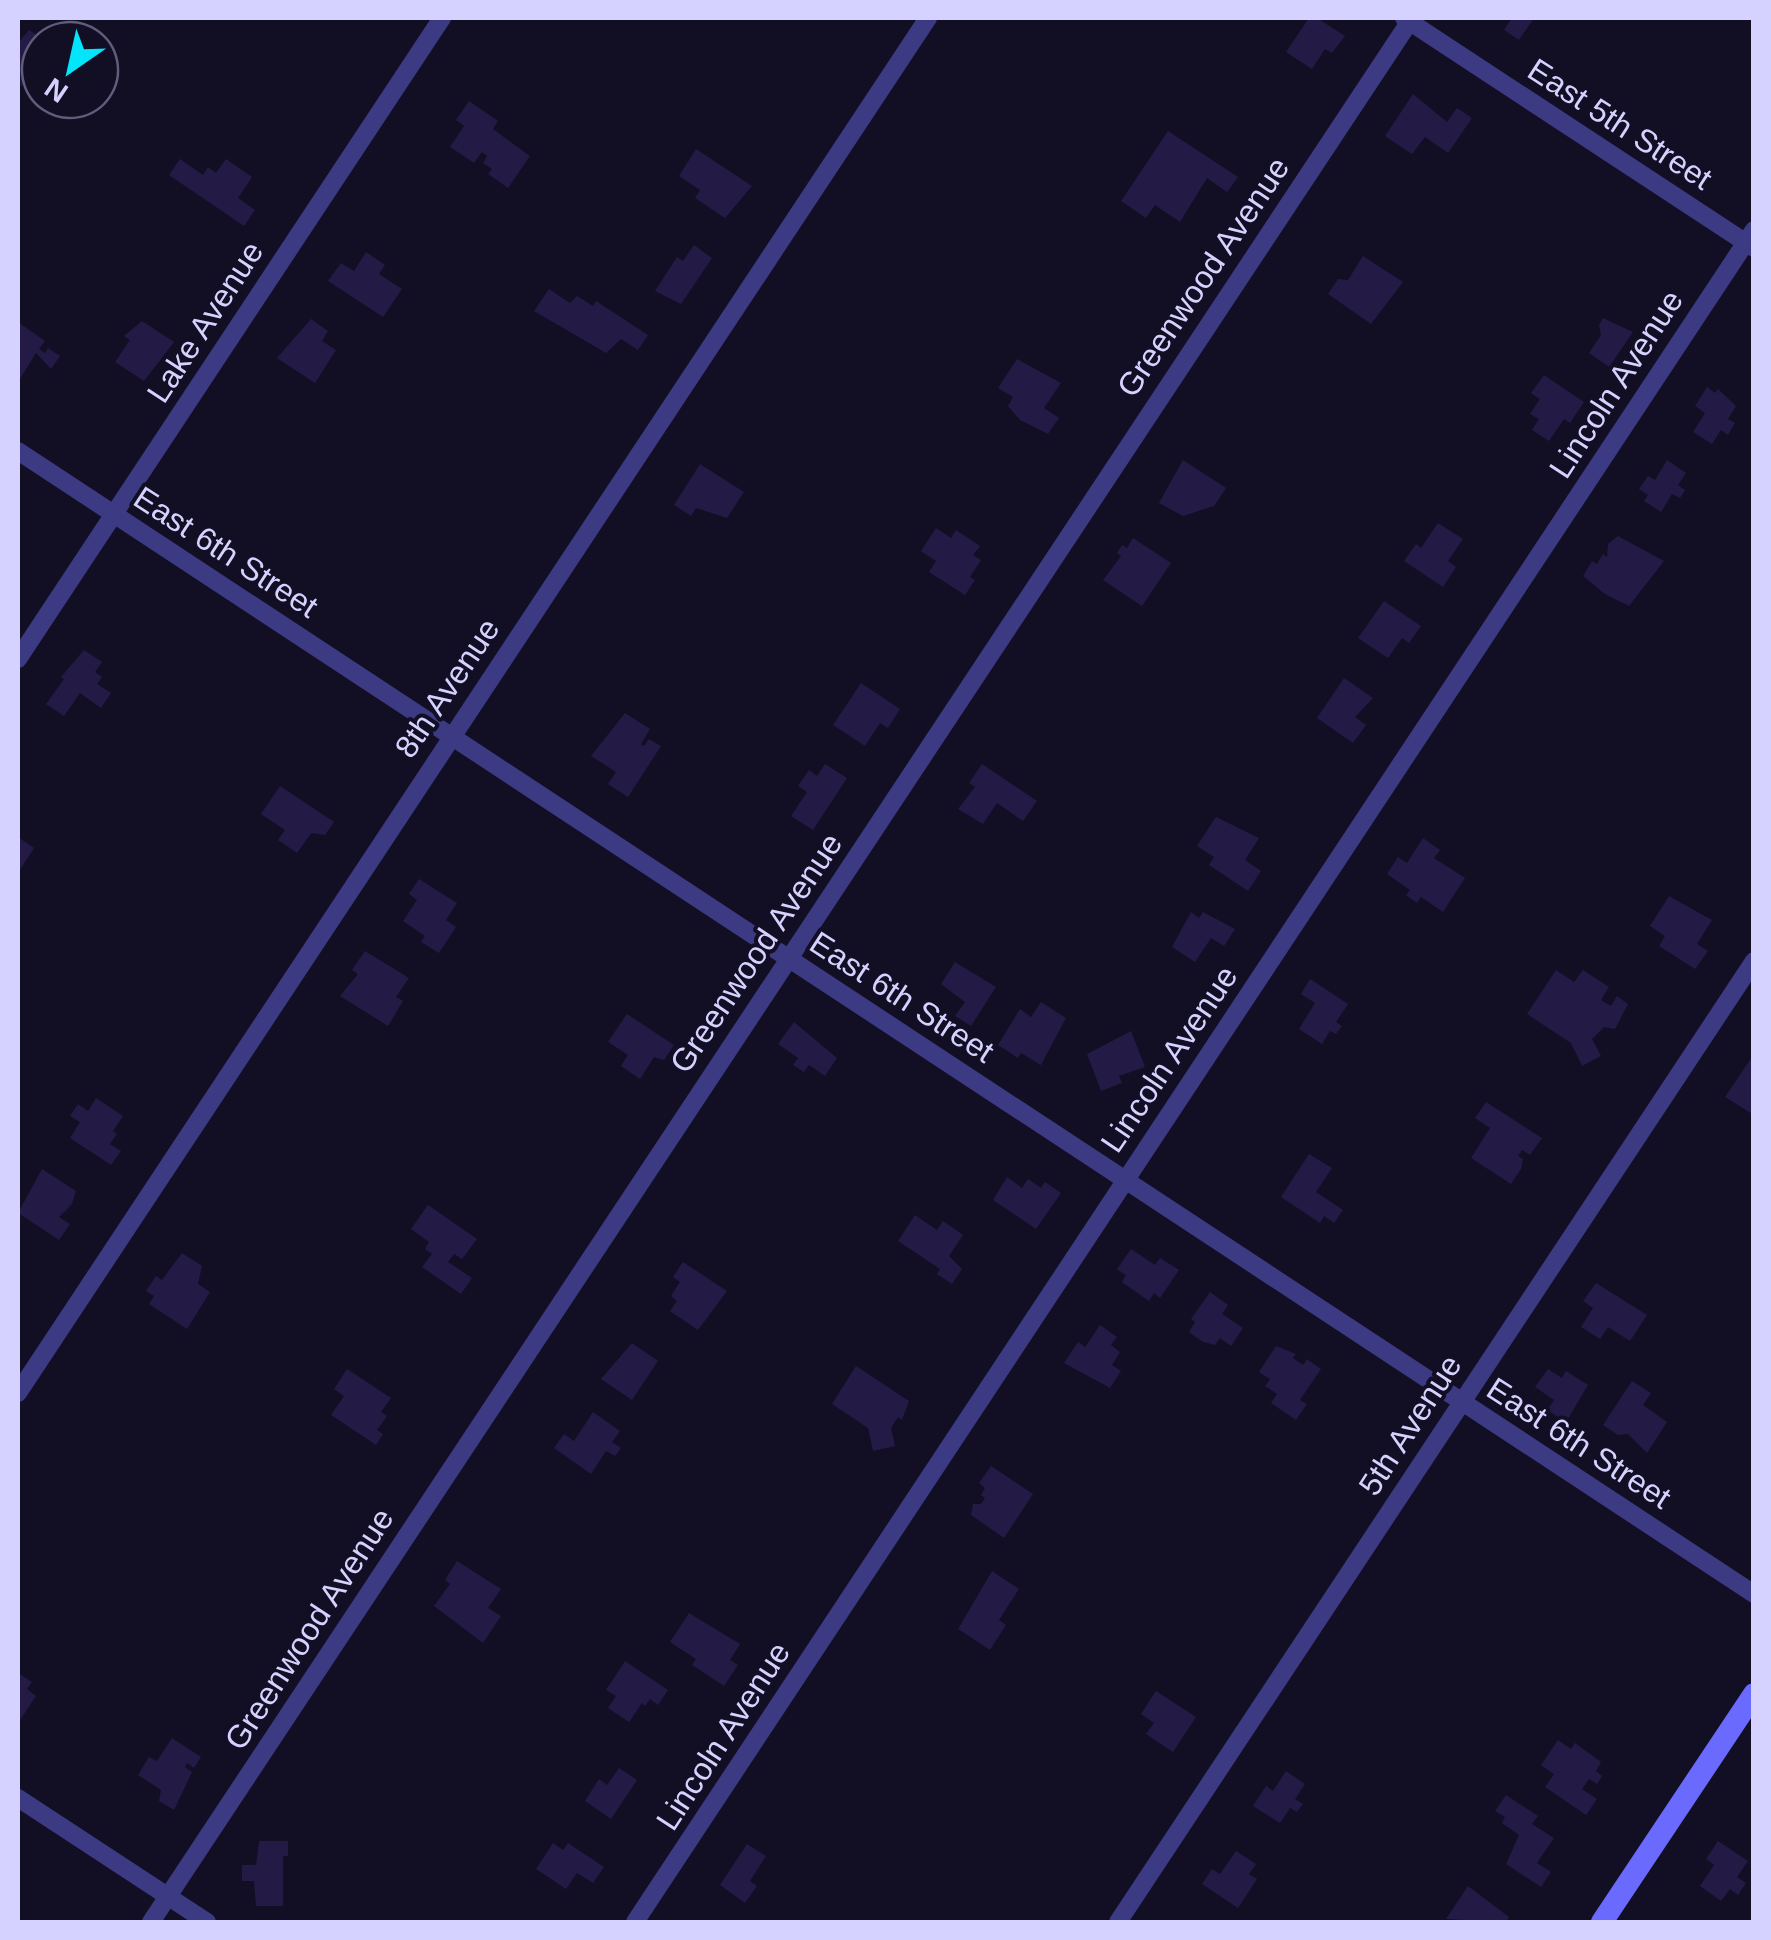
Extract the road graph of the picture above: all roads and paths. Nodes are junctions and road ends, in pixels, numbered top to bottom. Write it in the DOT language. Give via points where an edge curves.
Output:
graph roads {
  1 [pos="442,18"];
  2 [pos="928,18"];
  3 [pos="1409,19"];
  4 [pos="1751,240"];
  5 [pos="18,452"];
  6 [pos="114,514"];
  7 [pos="18,660"];
  8 [pos="452,736"];
  9 [pos="787,957"];
  10 [pos="1754,962"];
  11 [pos="1125,1179"];
  12 [pos="18,1393"];
  13 [pos="1462,1401"];
  14 [pos="1754,1594"];
  15 [pos="1754,1694"];
  16 [pos="18,1798"];
  17 [pos="168,1897"];
  18 [pos="151,1922"];
  19 [pos="207,1922"];
  20 [pos="635,1922"];
  21 [pos="1118,1922"];
  22 [pos="1602,1922"];
  1 -- 6 [label="street, Lake Avenue"];
  2 -- 8 [label="street, 8th Avenue"];
  3 -- 4 [label="street, East 5th Street"];
  3 -- 9 [label="street, Greenwood Avenue"];
  4 -- 11 [label="street, Lincoln Avenue"];
  5 -- 6 [label="street, East 6th Street"];
  6 -- 7 [label="street, Lake Avenue"];
  6 -- 8 [label="street, East 6th Street"];
  8 -- 9 [label="street, East 6th Street"];
  8 -- 12 [label="street, 8th Avenue"];
  9 -- 11 [label="street, East 6th Street"];
  9 -- 17 [label="street, Greenwood Avenue"];
  10 -- 13 [label="street, 5th Avenue"];
  11 -- 13 [label="street, East 6th Street"];
  11 -- 20 [label="street, Lincoln Avenue"];
  13 -- 14 [label="street, East 6th Street"];
  13 -- 21 [label="street, 5th Avenue"];
  15 -- 22 [label="street"];
  16 -- 17 [label="street"];
  17 -- 18 [label="street, Greenwood Avenue"];
  17 -- 19 [label="street"];
}
